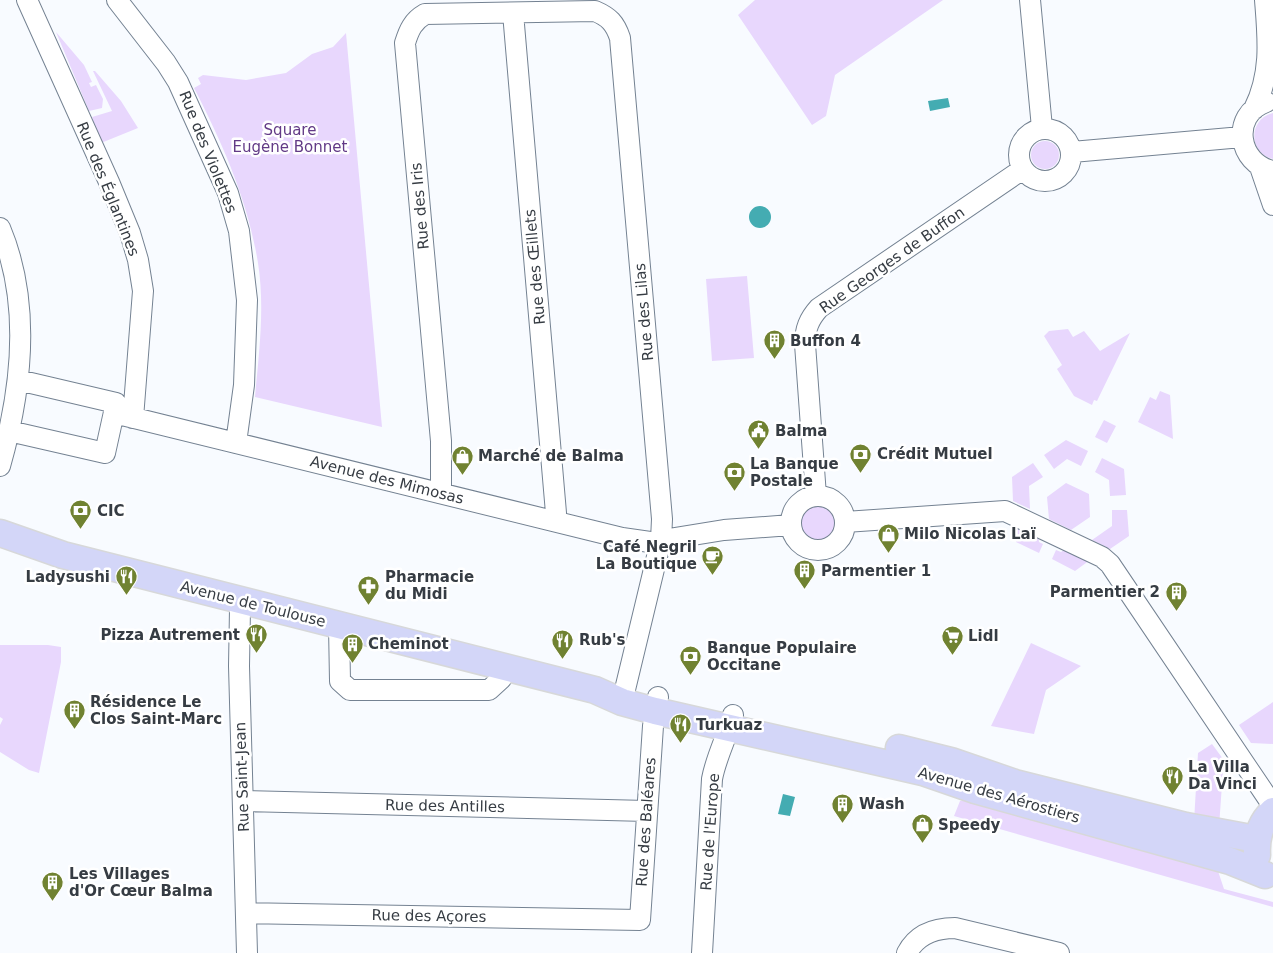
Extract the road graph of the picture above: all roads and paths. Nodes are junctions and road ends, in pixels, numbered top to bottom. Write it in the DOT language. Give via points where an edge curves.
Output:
graph roads {
  1 [pos="27,0"];
  2 [pos="117,0"];
  3 [pos="1030,0"];
  4 [pos="1265,0"];
  5 [pos="514,13"];
  6 [pos="1273,101"];
  7 [pos="1254,108"];
  8 [pos="1042,128"];
  9 [pos="1242,137"];
  10 [pos="1072,152"];
  11 [pos="1022,169"];
  12 [pos="1266,169"];
  13 [pos="1273,205"];
  14 [pos="0,228"];
  15 [pos="18,380"];
  16 [pos="124,416"];
  17 [pos="9,431"];
  18 [pos="236,443"];
  19 [pos="0,466"];
  20 [pos="439,493"];
  21 [pos="816,496"];
  22 [pos="554,521"];
  23 [pos="846,522"];
  24 [pos="791,525"];
  25 [pos="0,533"];
  26 [pos="661,540"];
  27 [pos="242,601"];
  28 [pos="339,626"];
  29 [pos="505,667"];
  30 [pos="624,695"];
  31 [pos="657,704"];
  32 [pos="731,721"];
  33 [pos="243,801"];
  34 [pos="1273,806"];
  35 [pos="647,811"];
  36 [pos="1273,811"];
  37 [pos="1256,839"];
  38 [pos="1269,878"];
  39 [pos="246,913"];
  40 [pos="612,920"];
  41 [pos="247,953"];
  42 [pos="702,953"];
  43 [pos="907,953"];
  44 [pos="1058,953"];
  1 -- 16 [label="street, Rue des Églantines" via="109,182 138,260 143,291"];
  2 -- 18 [label="street, Rue des Violettes" via="178,82 228,193 239,231 247,300 244,384"];
  3 -- 8 [label="street"];
  4 -- 7 [label="street" via="1268,64 1262,94"];
  5 -- 20 [label="street, Rue des Iris" via="425,14 416,19 405,43 439,418"];
  5 -- 22 [label="street, Rue des Œillets" via="549,422"];
  5 -- 26 [label="street, Rue des Lilas" via="595,11 607,16 616,26 620,38 661,503"];
  6 -- 7 [label="street"];
  7 -- 9 [label="street" via="1243,124"];
  8 -- 10 [label="street" via="1062,134"];
  8 -- 11 [label="street" via="1034,130 1023,140 1018,155"];
  9 -- 10 [label="street"];
  9 -- 12 [label="street" via="1247,154"];
  10 -- 11 [label="street" via="1072,160 1065,172 1052,180 1036,180"];
  11 -- 21 [label="street, Rue Georges de Buffon" via="819,308 812,316 805,333 805,344"];
  12 -- 13 [label="street"];
  14 -- 15 [label="street" via="13,262 19,291"];
  15 -- 16 [label="street" via="116,403"];
  15 -- 17 [label="street"];
  16 -- 17 [label="street, Rue des Églantines" via="105,453"];
  16 -- 18 [label="street, Avenue des Mimosas"];
  17 -- 19 [label="street"];
  18 -- 20 [label="street, Avenue des Mimosas"];
  20 -- 22 [label="street, Avenue des Mimosas"];
  21 -- 23 [label="street" via="839,506"];
  21 -- 24 [label="street" via="797,506"];
  22 -- 26 [label="street, Avenue des Mimosas" via="622,538 650,542"];
  23 -- 24 [label="street" via="839,541 821,551 804,547 797,541"];
  23 -- 34 [label="street" via="1005,511 1102,557 1110,564"];
  24 -- 26 [label="street, Avenue des Mimosas" via="724,530"];
  25 -- 27 [label="main road, Avenue de Toulouse" via="63,556"];
  26 -- 30 [label="street, Rue des Lilas"];
  27 -- 28 [label="main road, Avenue de Toulouse"];
  27 -- 33 [label="street, Rue Saint-Jean" via="239,666"];
  28 -- 29 [label="main road, Avenue de Toulouse"];
  28 -- 29 [label="street" via="340,681 350,690 489,690 501,679"];
  29 -- 30 [label="main road, Avenue de Toulouse"];
  30 -- 31 [label="main road, Avenue de Toulouse"];
  31 -- 32 [label="main road, Avenue de Toulouse"];
  31 -- 35 [label="street, Rue des Baléares"];
  32 -- 37 [label="main road, Avenue des Aérostiers" via="845,736 922,753 1034,788 1186,826"];
  32 -- 38 [label="main road, Avenue des Aérostiers" via="923,772 975,790 1230,861"];
  32 -- 42 [label="street, Rue de l'Europe" via="714,764 712,779"];
  33 -- 35 [label="street, Rue des Antilles"];
  33 -- 39 [label="street, Rue Saint-Jean"];
  35 -- 40 [label="street, Rue des Baléares" via="640,920"];
  36 -- 37 [label="main road"];
  37 -- 38 [label="main road" via="1258,858"];
  39 -- 40 [label="street, Rue des Açores"];
  39 -- 41 [label="street, Rue Saint-Jean"];
  43 -- 44 [label="street" via="917,939 928,932 955,928"];
}
